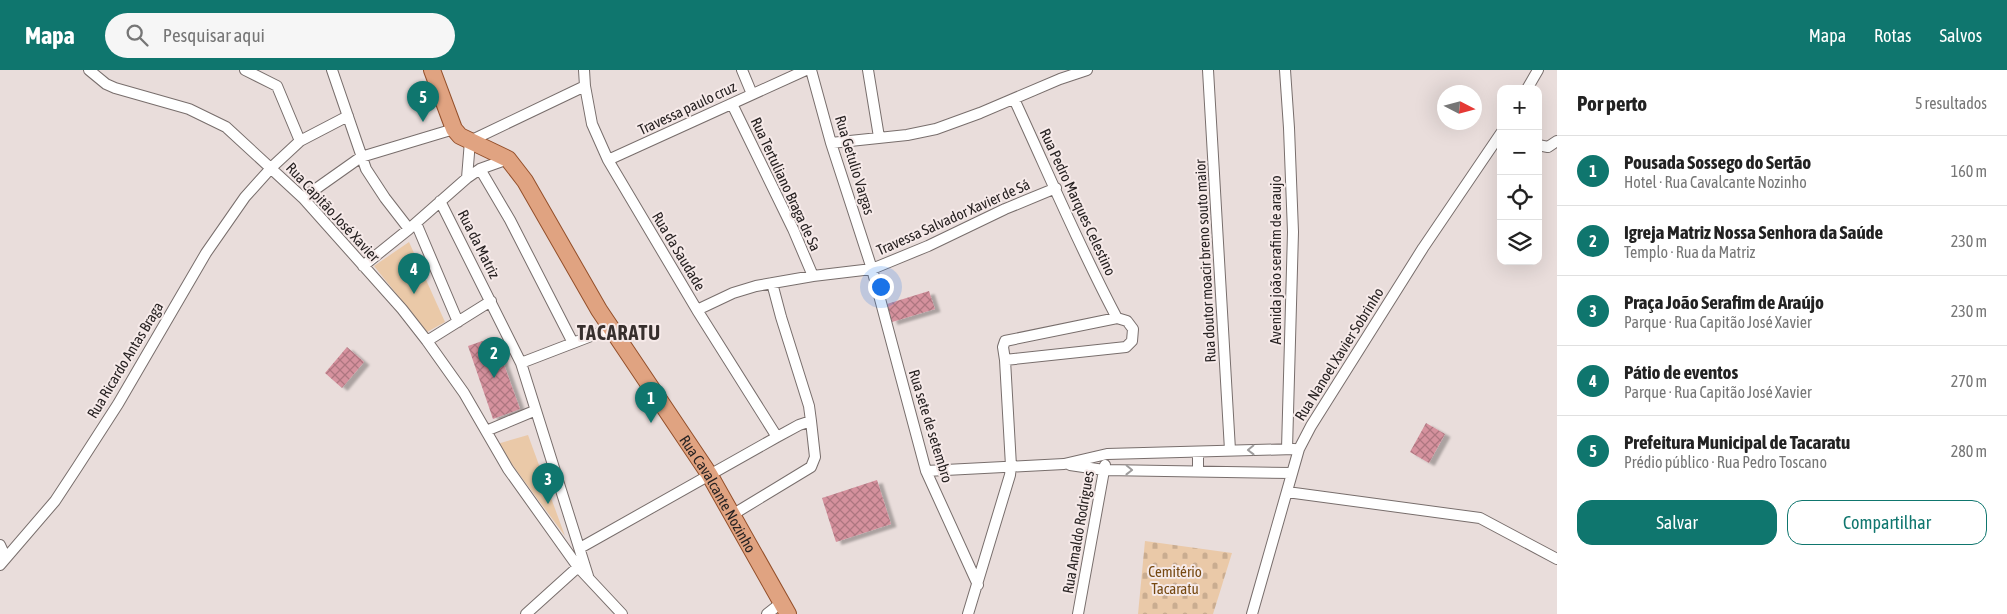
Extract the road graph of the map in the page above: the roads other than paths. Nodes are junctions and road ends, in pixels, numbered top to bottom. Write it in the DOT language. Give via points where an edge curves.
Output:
graph roads {
  1 [pos="89,70"];
  2 [pos="245,70"];
  3 [pos="332,70"];
  4 [pos="432,70"];
  5 [pos="584,70"];
  6 [pos="742,70"];
  7 [pos="806,70"];
  8 [pos="811,70"];
  9 [pos="868,70"];
  10 [pos="1087,70"];
  11 [pos="1208,70"];
  12 [pos="1285,70"];
  13 [pos="1538,70"];
  14 [pos="1060,74"];
  15 [pos="1529,85"];
  16 [pos="585,86"];
  17 [pos="752,94"];
  18 [pos="1014,99"];
  19 [pos="732,104"];
  20 [pos="348,116"];
  21 [pos="454,129"];
  22 [pos="879,137"];
  23 [pos="1497,139"];
  24 [pos="300,141"];
  25 [pos="470,141"];
  26 [pos="1557,141"];
  27 [pos="831,143"];
  28 [pos="1542,146"];
  29 [pos="361,157"];
  30 [pos="508,159"];
  31 [pos="608,160"];
  32 [pos="272,167"];
  33 [pos="480,169"];
  34 [pos="467,178"];
  35 [pos="1056,188"];
  36 [pos="303,198"];
  37 [pos="440,201"];
  38 [pos="413,226"];
  39 [pos="363,266"];
  40 [pos="872,269"];
  41 [pos="813,276"];
  42 [pos="772,283"];
  43 [pos="491,301"];
  44 [pos="697,310"];
  45 [pos="1117,318"];
  46 [pos="458,322"];
  47 [pos="612,328"];
  48 [pos="427,341"];
  49 [pos="573,343"];
  50 [pos="1005,356"];
  51 [pos="521,363"];
  52 [pos="534,411"];
  53 [pos="811,421"];
  54 [pos="486,431"];
  55 [pos="777,436"];
  56 [pos="1287,449"];
  57 [pos="1299,449"];
  58 [pos="1230,450"];
  59 [pos="1198,452"];
  60 [pos="1107,454"];
  61 [pos="1064,464"];
  62 [pos="1011,466"];
  63 [pos="1104,470"];
  64 [pos="926,471"];
  65 [pos="1198,472"];
  66 [pos="1292,473"];
  67 [pos="710,474"];
  68 [pos="1287,492"];
  69 [pos="732,515"];
  70 [pos="0,545"];
  71 [pos="580,548"];
  72 [pos="1557,559"];
  73 [pos="3,562"];
  74 [pos="578,567"];
  75 [pos="589,578"];
  76 [pos="978,585"];
  77 [pos="784,608"];
  78 [pos="526,614"];
  79 [pos="622,614"];
  80 [pos="767,614"];
  81 [pos="968,614"];
  82 [pos="1078,614"];
  83 [pos="1252,614"];
  1 -- 32 [label="street, Rua Capitão José Xavier" via="115,88 189,109 226,127"];
  2 -- 24 [label="street" via="277,86"];
  3 -- 20 [label="street"];
  4 -- 21 [label="main road"];
  5 -- 16 [label="street, Rua da Saudade"];
  6 -- 17 [label="street"];
  7 -- 17 [label="street, Travessa paulo cruz"];
  8 -- 27 [label="street, Rua Getulio Vargas"];
  9 -- 22 [label="street"];
  10 -- 14 [label="street"];
  11 -- 58 [label="street, Rua doutor moacir breno souto maior"];
  12 -- 56 [label="street, Avenida joão serafim de araujo" via="1293,232"];
  13 -- 15 [label="street"];
  14 -- 18 [label="street"];
  16 -- 25 [label="street"];
  16 -- 31 [label="street, Rua da Saudade" via="592,124"];
  17 -- 19 [label="street, Travessa paulo cruz"];
  18 -- 22 [label="street" via="936,129"];
  18 -- 35 [label="street, Rua Pedro Marques Celestino"];
  19 -- 31 [label="street, Travessa paulo cruz"];
  19 -- 41 [label="street, Rua Tertuliano Braga de Sa"];
  20 -- 24 [label="street, Rua Ricardo Antas Braga"];
  20 -- 29 [label="street"];
  21 -- 25 [label="main road"];
  21 -- 29 [label="street"];
  22 -- 27 [label="street"];
  23 -- 57 [label="street, Rua Nanoel Xavier Sobrinho" via="1390,300"];
  24 -- 32 [label="street, Rua Ricardo Antas Braga"];
  25 -- 30 [label="main road"];
  25 -- 34 [label="street"];
  26 -- 28 [label="street" via="1548,147"];
  27 -- 40 [label="street, Rua Getulio Vargas"];
  29 -- 36 [label="street"];
  29 -- 38 [label="street" via="374,183"];
  30 -- 33 [label="street"];
  30 -- 47 [label="main road, Rua Cavalcante Nozinho"];
  31 -- 44 [label="street, Rua da Saudade"];
  32 -- 36 [label="street, Rua Capitão José Xavier"];
  32 -- 73 [label="street, Rua Ricardo Antas Braga" via="245,197 206,253 118,404 55,500"];
  33 -- 34 [label="street"];
  33 -- 49 [label="street"];
  34 -- 37 [label="street"];
  35 -- 40 [label="street, Travessa Salvador Xavier de Sá"];
  35 -- 45 [label="street, Rua Pedro Marques Celestino"];
  36 -- 39 [label="street, Rua Capitão José Xavier"];
  37 -- 38 [label="street"];
  37 -- 43 [label="street, Rua da Matriz"];
  38 -- 39 [label="street"];
  38 -- 46 [label="street"];
  39 -- 48 [label="street, Rua Capitão José Xavier"];
  40 -- 41 [label="street, Travessa Salvador Xavier de Sá"];
  40 -- 64 [label="street, Rua sete de setembro"];
  41 -- 42 [label="street, Travessa Salvador Xavier de Sá"];
  42 -- 44 [label="street, Travessa Salvador Xavier de Sá" via="733,294"];
  42 -- 53 [label="street"];
  43 -- 46 [label="street, Rua da Matriz"];
  43 -- 51 [label="street, Rua da Matriz"];
  44 -- 55 [label="street, Rua da Saudade"];
  45 -- 50 [label="street" via="1005,341"];
  45 -- 50 [label="street, Rua Pedro Marques Celestino" via="1132,325 1132,341 1126,347"];
  46 -- 48 [label="street, Rua da Matriz"];
  47 -- 49 [label="street"];
  47 -- 67 [label="main road, Rua Cavalcante Nozinho"];
  48 -- 54 [label="street, Rua Capitão José Xavier" via="451,373"];
  49 -- 51 [label="street"];
  50 -- 62 [label="street"];
  51 -- 52 [label="street, Rua da Matriz"];
  52 -- 54 [label="street"];
  52 -- 71 [label="street, Rua da Matriz"];
  53 -- 55 [label="street"];
  53 -- 69 [label="street" via="815,457 811,467"];
  54 -- 74 [label="street, Rua Capitão José Xavier" via="508,469"];
  55 -- 67 [label="street"];
  56 -- 57 [label="street"];
  56 -- 58 [label="street, one-way"];
  57 -- 66 [label="street, Rua Nanoel Xavier Sobrinho"];
  58 -- 59 [label="street"];
  59 -- 60 [label="street"];
  59 -- 65 [label="street"];
  60 -- 61 [label="street"];
  60 -- 63 [label="street, Rua Amaldo Rodrigues"];
  61 -- 62 [label="street"];
  61 -- 63 [label="street"];
  62 -- 64 [label="street"];
  62 -- 76 [label="street"];
  63 -- 65 [label="street, one-way"];
  63 -- 82 [label="street, Rua Amaldo Rodrigues"];
  64 -- 76 [label="street, Rua sete de setembro"];
  65 -- 66 [label="street"];
  66 -- 68 [label="street, Rua Nanoel Xavier Sobrinho"];
  67 -- 69 [label="main road, Rua Cavalcante Nozinho"];
  67 -- 71 [label="street"];
  68 -- 72 [label="street" via="1480,518"];
  68 -- 83 [label="street, Rua Nanoel Xavier Sobrinho"];
  69 -- 77 [label="main road, Rua Cavalcante Nozinho"];
  70 -- 73 [label="street"];
  71 -- 75 [label="street, Rua da Matriz"];
  74 -- 75 [label="street, Rua Capitão José Xavier"];
  74 -- 78 [label="street"];
  75 -- 79 [label="street, Rua Capitão José Xavier"];
  76 -- 81 [label="street"];
  77 -- 80 [label="street"];
}
